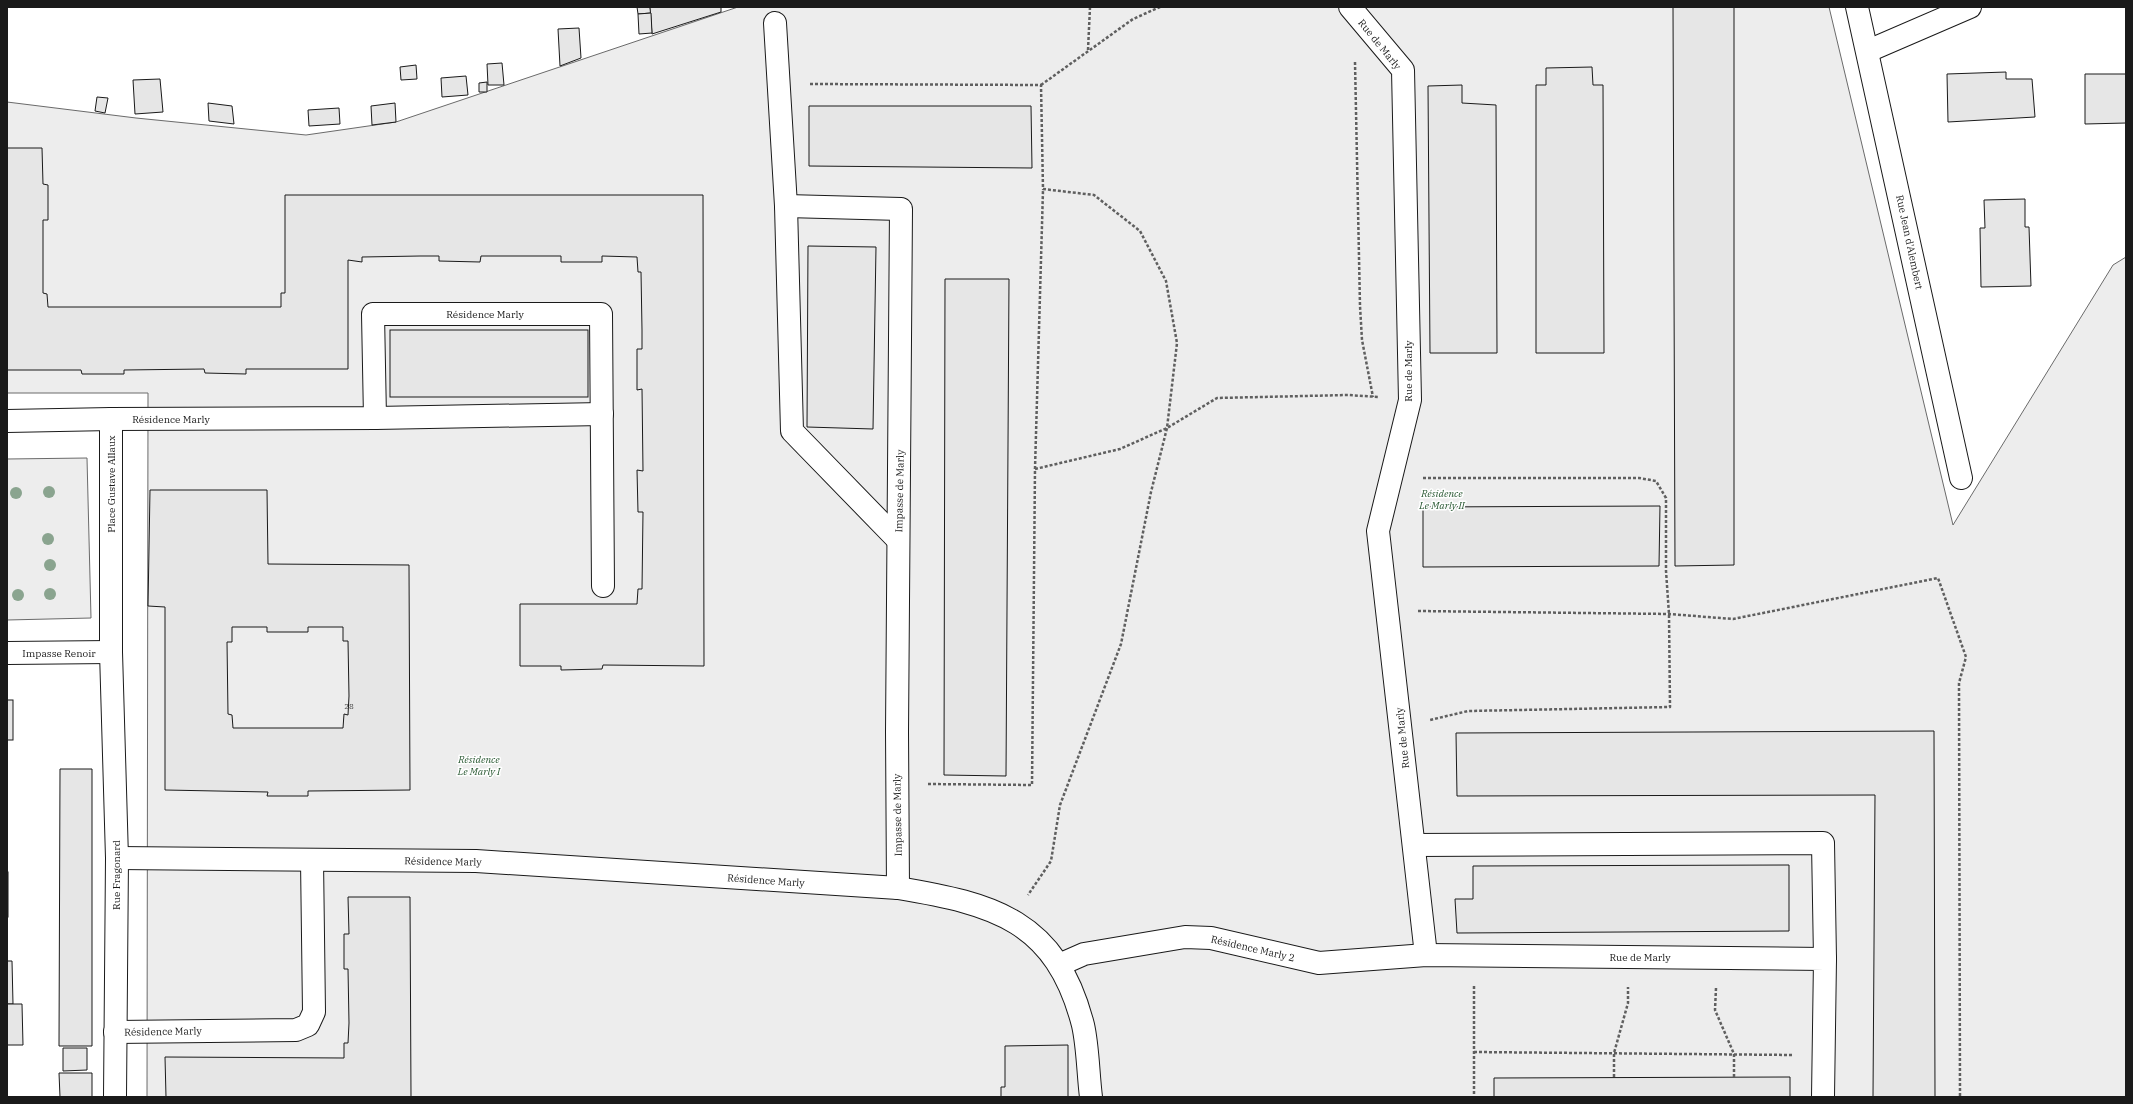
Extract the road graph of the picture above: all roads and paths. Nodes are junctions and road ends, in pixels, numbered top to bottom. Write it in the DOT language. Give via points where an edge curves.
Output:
graph roads {
  1 [pos="1090,7"];
  2 [pos="1160,7"];
  3 [pos="1350,7"];
  4 [pos="1857,7"];
  5 [pos="1970,7"];
  6 [pos="775,23"];
  7 [pos="1375,37"];
  8 [pos="1088,51"];
  9 [pos="1868,51"];
  10 [pos="778,84"];
  11 [pos="1041,84"];
  12 [pos="1043,189"];
  13 [pos="786,206"];
  14 [pos="1373,397"];
  15 [pos="1410,400"];
  16 [pos="602,414"];
  17 [pos="375,418"];
  18 [pos="111,419"];
  19 [pos="7,421"];
  20 [pos="1168,428"];
  21 [pos="1035,469"];
  22 [pos="1391,478"];
  23 [pos="1961,478"];
  24 [pos="898,540"];
  25 [pos="603,586"];
  26 [pos="1387,611"];
  27 [pos="1669,614"];
  28 [pos="111,652"];
  29 [pos="7,653"];
  30 [pos="1401,728"];
  31 [pos="897,783"];
  32 [pos="1414,845"];
  33 [pos="117,858"];
  34 [pos="312,860"];
  35 [pos="898,888"];
  36 [pos="1011,921"];
  37 [pos="1426,955"];
  38 [pos="1474,956"];
  39 [pos="1628,957"];
  40 [pos="1716,957"];
  41 [pos="1825,959"];
  42 [pos="1059,965"];
  43 [pos="115,1032"];
  44 [pos="1474,1052"];
  45 [pos="1614,1053"];
  46 [pos="1734,1054"];
  47 [pos="1824,1055"];
  48 [pos="1734,1077"];
  49 [pos="1614,1078"];
  50 [pos="115,1097"];
  51 [pos="1091,1097"];
  52 [pos="1474,1097"];
  53 [pos="1823,1097"];
  54 [pos="1960,1097"];
  1 -- 8 [label="path"];
  2 -- 8 [label="path" via="1133,19"];
  3 -- 7 [label="street, Rue de Marly"];
  4 -- 9 [label="street, Rue Jean d'Alembert"];
  5 -- 9 [label="street"];
  6 -- 10 [label="street"];
  7 -- 14 [label="path" via="1355,61 1360,306 1362,340"];
  7 -- 15 [label="street, Rue de Marly" via="1403,70"];
  8 -- 11 [label="path"];
  9 -- 23 [label="street, Rue Jean d'Alembert"];
  10 -- 11 [label="path"];
  10 -- 13 [label="street"];
  11 -- 12 [label="path"];
  12 -- 20 [label="path" via="1094,195 1140,231 1166,281 1177,343"];
  12 -- 21 [label="path"];
  13 -- 24 [label="street" via="792,431"];
  13 -- 24 [label="street, Impasse de Marly" via="901,209"];
  14 -- 15 [label="path"];
  14 -- 20 [label="path" via="1217,398"];
  15 -- 22 [label="street, Rue de Marly"];
  16 -- 17 [label="street, Résidence Marly"];
  16 -- 17 [label="street, Résidence Marly" via="601,314 373,314"];
  16 -- 25 [label="street, Résidence Marly"];
  17 -- 18 [label="street, Résidence Marly"];
  18 -- 19 [label="street"];
  18 -- 28 [label="street, Place Gustave Allaux"];
  20 -- 21 [label="path" via="1120,449"];
  20 -- 36 [label="path" via="1151,492 1121,644 1060,806 1051,861"];
  21 -- 31 [label="path" via="1032,785"];
  22 -- 26 [label="street, Rue de Marly" via="1378,531"];
  22 -- 27 [label="path" via="1639,478 1656,482 1666,498"];
  24 -- 31 [label="street, Impasse de Marly"];
  26 -- 27 [label="path"];
  26 -- 30 [label="street, Rue de Marly"];
  27 -- 30 [label="path" via="1670,707 1468,711"];
  27 -- 54 [label="path" via="1733,619 1938,578 1966,658 1959,683"];
  28 -- 29 [label="street, Impasse Renoir"];
  28 -- 33 [label="street, Rue Fragonard"];
  30 -- 32 [label="street, Rue de Marly"];
  31 -- 35 [label="street, Impasse de Marly"];
  32 -- 37 [label="street, Rue de Marly"];
  32 -- 41 [label="street" via="1824,843"];
  33 -- 34 [label="street, Résidence Marly"];
  33 -- 43 [label="street, Rue Fragonard"];
  34 -- 35 [label="street, Résidence Marly" via="476,861"];
  34 -- 43 [label="street, Résidence Marly" via="314,1012 308,1025 296,1030"];
  35 -- 36 [label="street, Résidence Marly" via="953,897 989,908"];
  36 -- 42 [label="street, Résidence Marly" via="1028,930 1052,954"];
  37 -- 38 [label="street, Rue de Marly"];
  37 -- 42 [label="street, Résidence Marly 2" via="1319,963 1210,938 1185,937 1084,954"];
  38 -- 39 [label="street, Rue de Marly"];
  38 -- 44 [label="path"];
  39 -- 40 [label="street, Rue de Marly"];
  39 -- 45 [label="path" via="1628,1003"];
  40 -- 41 [label="street, Rue de Marly"];
  40 -- 46 [label="path" via="1715,1010"];
  41 -- 47 [label="street"];
  42 -- 51 [label="street, Résidence Marly" via="1070,985 1083,1026"];
  43 -- 50 [label="street, Rue Fragonard"];
  44 -- 45 [label="path"];
  44 -- 52 [label="path"];
  45 -- 46 [label="path"];
  45 -- 49 [label="path"];
  46 -- 47 [label="path"];
  46 -- 48 [label="path"];
  47 -- 53 [label="street"];
}
